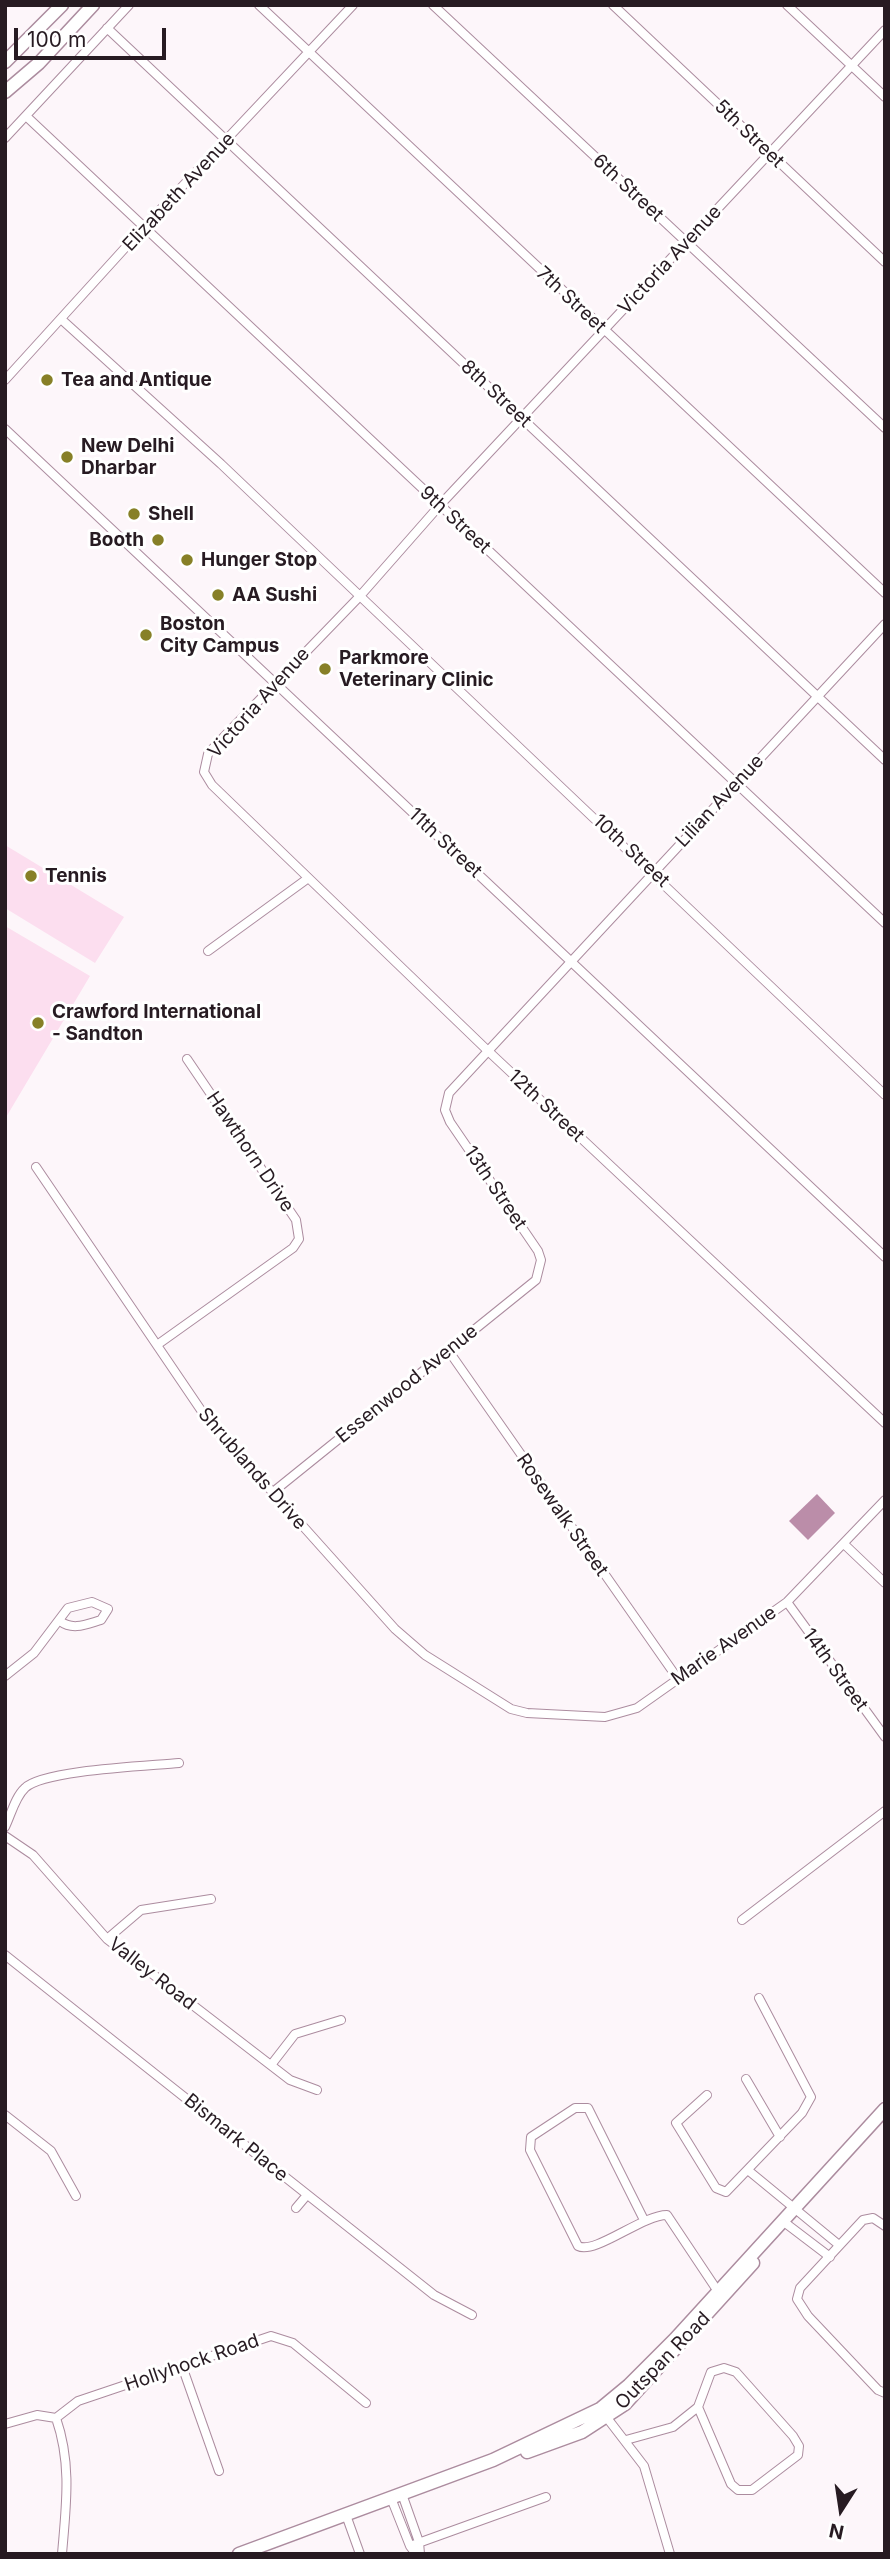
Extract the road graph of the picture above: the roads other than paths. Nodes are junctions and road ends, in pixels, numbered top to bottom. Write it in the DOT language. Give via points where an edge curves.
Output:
graph roads {
  1 [pos="62,5"];
  2 [pos="93,5"];
  3 [pos="129,5"];
  4 [pos="259,5"];
  5 [pos="354,5"];
  6 [pos="433,5"];
  7 [pos="613,5"];
  8 [pos="787,5"];
  9 [pos="107,28"];
  10 [pos="885,30"];
  11 [pos="309,54"];
  12 [pos="5,62"];
  13 [pos="852,66"];
  14 [pos="5,92"];
  15 [pos="885,97"];
  16 [pos="26,116"];
  17 [pos="5,138"];
  18 [pos="226,142"];
  19 [pos="769,153"];
  20 [pos="144,227"];
  21 [pos="686,243"];
  22 [pos="885,262"];
  23 [pos="61,319"];
  24 [pos="604,331"];
  25 [pos="5,380"];
  26 [pos="522,419"];
  27 [pos="885,428"];
  28 [pos="5,429"];
  29 [pos="440,505"];
  30 [pos="885,593"];
  31 [pos="360,596"];
  32 [pos="885,624"];
  33 [pos="276,684"];
  34 [pos="819,697"];
  35 [pos="885,760"];
  36 [pos="735,783"];
  37 [pos="212,785"];
  38 [pos="654,873"];
  39 [pos="307,879"];
  40 [pos="885,923"];
  41 [pos="208,951"];
  42 [pos="570,962"];
  43 [pos="486,1049"];
  44 [pos="187,1059"];
  45 [pos="885,1095"];
  46 [pos="446,1104"];
  47 [pos="36,1167"];
  48 [pos="885,1258"];
  49 [pos="539,1274"];
  50 [pos="157,1346"];
  51 [pos="448,1350"];
  52 [pos="885,1423"];
  53 [pos="272,1492"];
  54 [pos="885,1500"];
  55 [pos="844,1544"];
  56 [pos="885,1583"];
  57 [pos="787,1601"];
  58 [pos="60,1621"];
  59 [pos="5,1676"];
  60 [pos="678,1679"];
  61 [pos="527,1713"];
  62 [pos="885,1737"];
  63 [pos="178,1763"];
  64 [pos="885,1811"];
  65 [pos="5,1827"];
  66 [pos="5,1836"];
  67 [pos="211,1899"];
  68 [pos="742,1920"];
  69 [pos="107,1939"];
  70 [pos="5,1955"];
  71 [pos="759,1997"];
  72 [pos="341,2020"];
  73 [pos="271,2065"];
  74 [pos="746,2079"];
  75 [pos="317,2090"];
  76 [pos="707,2095"];
  77 [pos="885,2109"];
  78 [pos="5,2115"];
  79 [pos="780,2137"];
  80 [pos="749,2171"];
  81 [pos="307,2195"];
  82 [pos="76,2196"];
  83 [pos="296,2208"];
  84 [pos="796,2208"];
  85 [pos="644,2220"];
  86 [pos="784,2222"];
  87 [pos="885,2226"];
  88 [pos="839,2245"];
  89 [pos="830,2256"];
  90 [pos="721,2295"];
  91 [pos="472,2315"];
  92 [pos="182,2366"];
  93 [pos="885,2393"];
  94 [pos="366,2403"];
  95 [pos="698,2407"];
  96 [pos="603,2414"];
  97 [pos="56,2418"];
  98 [pos="5,2424"];
  99 [pos="626,2440"];
  100 [pos="219,2471"];
  101 [pos="397,2496"];
  102 [pos="546,2497"];
  103 [pos="346,2515"];
  104 [pos="419,2542"];
  105 [pos="410,2546"];
  106 [pos="62,2554"];
  107 [pos="239,2554"];
  108 [pos="360,2554"];
  109 [pos="418,2554"];
  110 [pos="670,2554"];
  1 -- 12 [label="street"];
  2 -- 14 [label="street"];
  3 -- 9 [label="street"];
  4 -- 11 [label="street, 7th Street"];
  5 -- 11 [label="street, Elizabeth Avenue"];
  6 -- 21 [label="street, 6th Street"];
  7 -- 19 [label="street, 5th Street"];
  8 -- 13 [label="street"];
  9 -- 16 [label="street"];
  9 -- 18 [label="street, 8th Street"];
  10 -- 13 [label="street, Victoria Avenue"];
  11 -- 18 [label="street, Elizabeth Avenue"];
  11 -- 24 [label="street, 7th Street"];
  13 -- 15 [label="street"];
  13 -- 19 [label="street, Victoria Avenue"];
  16 -- 17 [label="street"];
  16 -- 20 [label="street, 9th Street"];
  18 -- 20 [label="street, Elizabeth Avenue"];
  18 -- 26 [label="street, 8th Street"];
  19 -- 21 [label="street, Victoria Avenue"];
  19 -- 22 [label="street, 5th Street"];
  20 -- 23 [label="street, Elizabeth Avenue"];
  20 -- 29 [label="street, 9th Street"];
  21 -- 24 [label="street, Victoria Avenue"];
  21 -- 27 [label="street, 6th Street"];
  23 -- 25 [label="street, Elizabeth Avenue"];
  23 -- 31 [label="street"];
  24 -- 26 [label="street, Victoria Avenue"];
  24 -- 30 [label="street, 7th Street"];
  26 -- 29 [label="street, Victoria Avenue"];
  26 -- 34 [label="street, 8th Street"];
  28 -- 33 [label="street, 11th Street"];
  29 -- 31 [label="street, Victoria Avenue"];
  29 -- 36 [label="street, 9th Street"];
  31 -- 33 [label="street, Victoria Avenue"];
  31 -- 38 [label="street, 10th Street"];
  32 -- 34 [label="street, Lilian Avenue"];
  33 -- 37 [label="street, Victoria Avenue" via="210,751 204,772"];
  33 -- 42 [label="street, 11th Street"];
  34 -- 35 [label="street, 8th Street"];
  34 -- 36 [label="street, Lilian Avenue"];
  36 -- 38 [label="street, Lilian Avenue"];
  36 -- 40 [label="street, 9th Street"];
  37 -- 39 [label="street, 12th Street"];
  38 -- 42 [label="street, Lilian Avenue"];
  38 -- 45 [label="street, 10th Street"];
  39 -- 41 [label="street"];
  39 -- 43 [label="street, 12th Street"];
  42 -- 43 [label="street, Lilian Avenue"];
  42 -- 48 [label="street, 11th Street"];
  43 -- 46 [label="street, Lilian Avenue" via="452,1088"];
  43 -- 52 [label="street, 12th Street"];
  44 -- 50 [label="street, Hawthorn Drive" via="296,1220 299,1239 293,1248"];
  46 -- 49 [label="street, 13th Street" via="450,1122 536,1248 541,1260"];
  47 -- 50 [label="street, Shrublands Drive"];
  49 -- 51 [label="street, Essenwood Avenue" via="529,1287"];
  50 -- 53 [label="street, Shrublands Drive" via="218,1433"];
  51 -- 53 [label="street, Essenwood Avenue"];
  51 -- 60 [label="street, Rosewalk Street"];
  53 -- 61 [label="street, Shrublands Drive" via="409,1642 488,1696"];
  54 -- 55 [label="street, Marie Avenue"];
  55 -- 56 [label="street"];
  55 -- 57 [label="street, Marie Avenue"];
  57 -- 60 [label="street, Marie Avenue"];
  57 -- 62 [label="street, 14th Street"];
  58 -- 58 [label="street" via="64,1611 84,1603 108,1609 101,1620 86,1624 71,1626"];
  58 -- 59 [label="street" via="26,1661"];
  60 -- 61 [label="street, Marie Avenue" via="636,1708 617,1715"];
  63 -- 65 [label="street" via="33,1782 21,1792"];
  64 -- 68 [label="street"];
  66 -- 69 [label="street, Valley Road" via="33,1855"];
  67 -- 69 [label="street" via="141,1910"];
  69 -- 73 [label="street, Valley Road"];
  70 -- 81 [label="street, Bismark Place"];
  71 -- 79 [label="street" via="811,2097"];
  72 -- 73 [label="street" via="295,2034"];
  73 -- 75 [label="street, Valley Road" via="297,2085"];
  74 -- 79 [label="street"];
  76 -- 80 [label="street" via="676,2123 718,2190 729,2191"];
  77 -- 84 [label="street, Outspan Road"];
  78 -- 82 [label="street" via="51,2151"];
  79 -- 80 [label="street"];
  80 -- 84 [label="street"];
  81 -- 83 [label="street"];
  81 -- 91 [label="street, Bismark Place" via="434,2295"];
  84 -- 86 [label="street, Outspan Road"];
  84 -- 88 [label="street"];
  85 -- 85 [label="street" via="588,2108 575,2108 531,2137 530,2150 578,2246 591,2248"];
  85 -- 90 [label="street" via="668,2216"];
  86 -- 89 [label="street"];
  86 -- 90 [label="street, Outspan Road"];
  87 -- 88 [label="street" via="868,2217"];
  88 -- 89 [label="street"];
  89 -- 93 [label="street" via="799,2290 799,2304"];
  90 -- 96 [label="street, Outspan Road"];
  92 -- 94 [label="street, Hollyhock Road" via="259,2339 279,2338 293,2343"];
  92 -- 97 [label="street, Hollyhock Road" via="78,2401"];
  92 -- 100 [label="street"];
  95 -- 95 [label="street" via="711,2372 731,2369 793,2436 798,2455 752,2490 738,2490 731,2484"];
  95 -- 99 [label="street" via="667,2430"];
  96 -- 99 [label="street"];
  96 -- 101 [label="street, Outspan Road"];
  97 -- 98 [label="street" via="37,2415"];
  97 -- 106 [label="street" via="68,2473"];
  99 -- 110 [label="street" via="647,2473"];
  101 -- 103 [label="street, Outspan Road"];
  101 -- 104 [label="street"];
  101 -- 105 [label="street"];
  102 -- 104 [label="street"];
  103 -- 107 [label="street, Outspan Road"];
  103 -- 108 [label="street"];
  104 -- 105 [label="street"];
  104 -- 109 [label="street"];
  105 -- 109 [label="street"];
}
